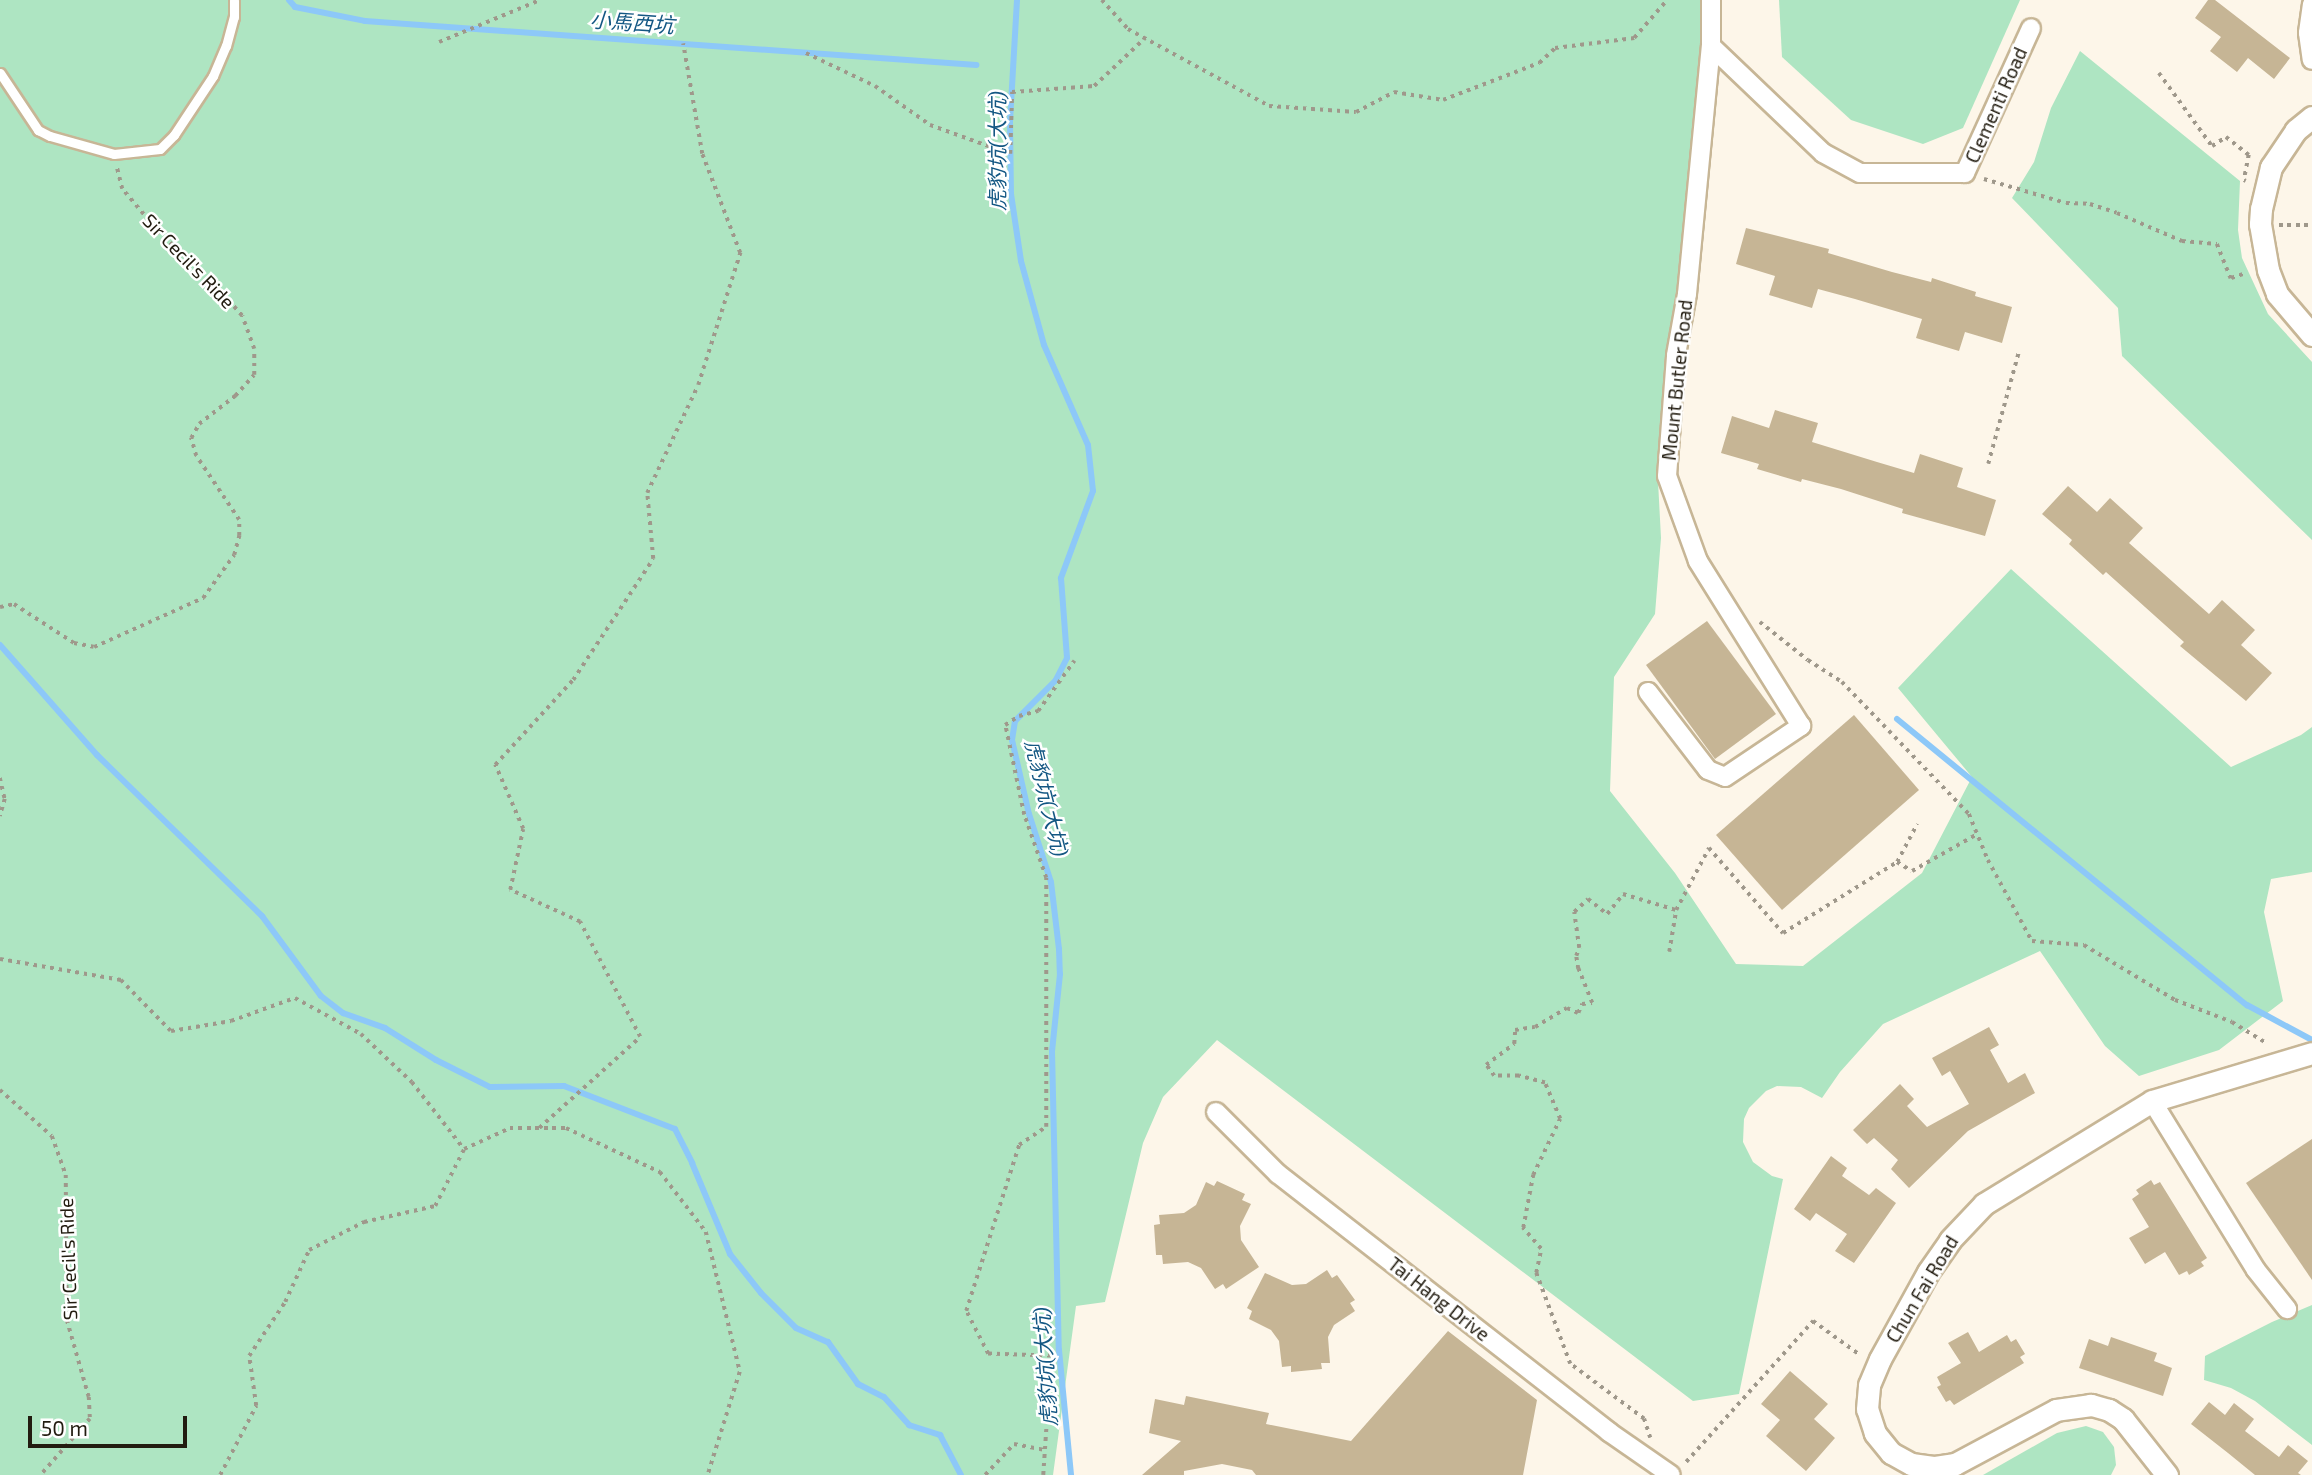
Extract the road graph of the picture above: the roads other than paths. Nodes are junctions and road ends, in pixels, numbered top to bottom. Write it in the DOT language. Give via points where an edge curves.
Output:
graph roads {
  1 [pos="234,0"];
  2 [pos="1711,0"];
  3 [pos="2312,4"];
  4 [pos="2031,28"];
  5 [pos="1711,46"];
  6 [pos="2312,60"];
  7 [pos="0,73"];
  8 [pos="2312,117"];
  9 [pos="2312,335"];
  10 [pos="1647,692"];
  11 [pos="2312,1053"];
  12 [pos="2152,1101"];
  13 [pos="1216,1112"];
  14 [pos="2287,1309"];
  15 [pos="1678,1469"];
  16 [pos="2167,1475"];
  1 -- 7 [label="lane" via="226,46 213,75 160,149 114,154 50,136 38,130"];
  2 -- 5 [label="street, Mount Butler Road"];
  3 -- 6 [label="street" via="2308,33"];
  4 -- 5 [label="street, Clementi Road" via="1965,173 1860,173 1823,153"];
  5 -- 10 [label="street, Mount Butler Road" via="1667,476 1698,561 1801,726 1725,777 1708,770"];
  8 -- 9 [label="street" via="2296,130 2271,167 2260,224 2277,294"];
  11 -- 12 [label="street, Chun Fai Road"];
  12 -- 14 [label="street" via="2256,1269"];
  12 -- 16 [label="street, Chun Fai Road" via="2004,1189 1965,1221 1928,1272 1880,1359 1869,1385 1867,1409 1875,1433 1891,1453 1911,1464 1933,1467 1966,1460 2056,1410 2091,1405 2123,1419"];
  13 -- 15 [label="street, Tai Hang Drive" via="1278,1174 1609,1432"];
}
